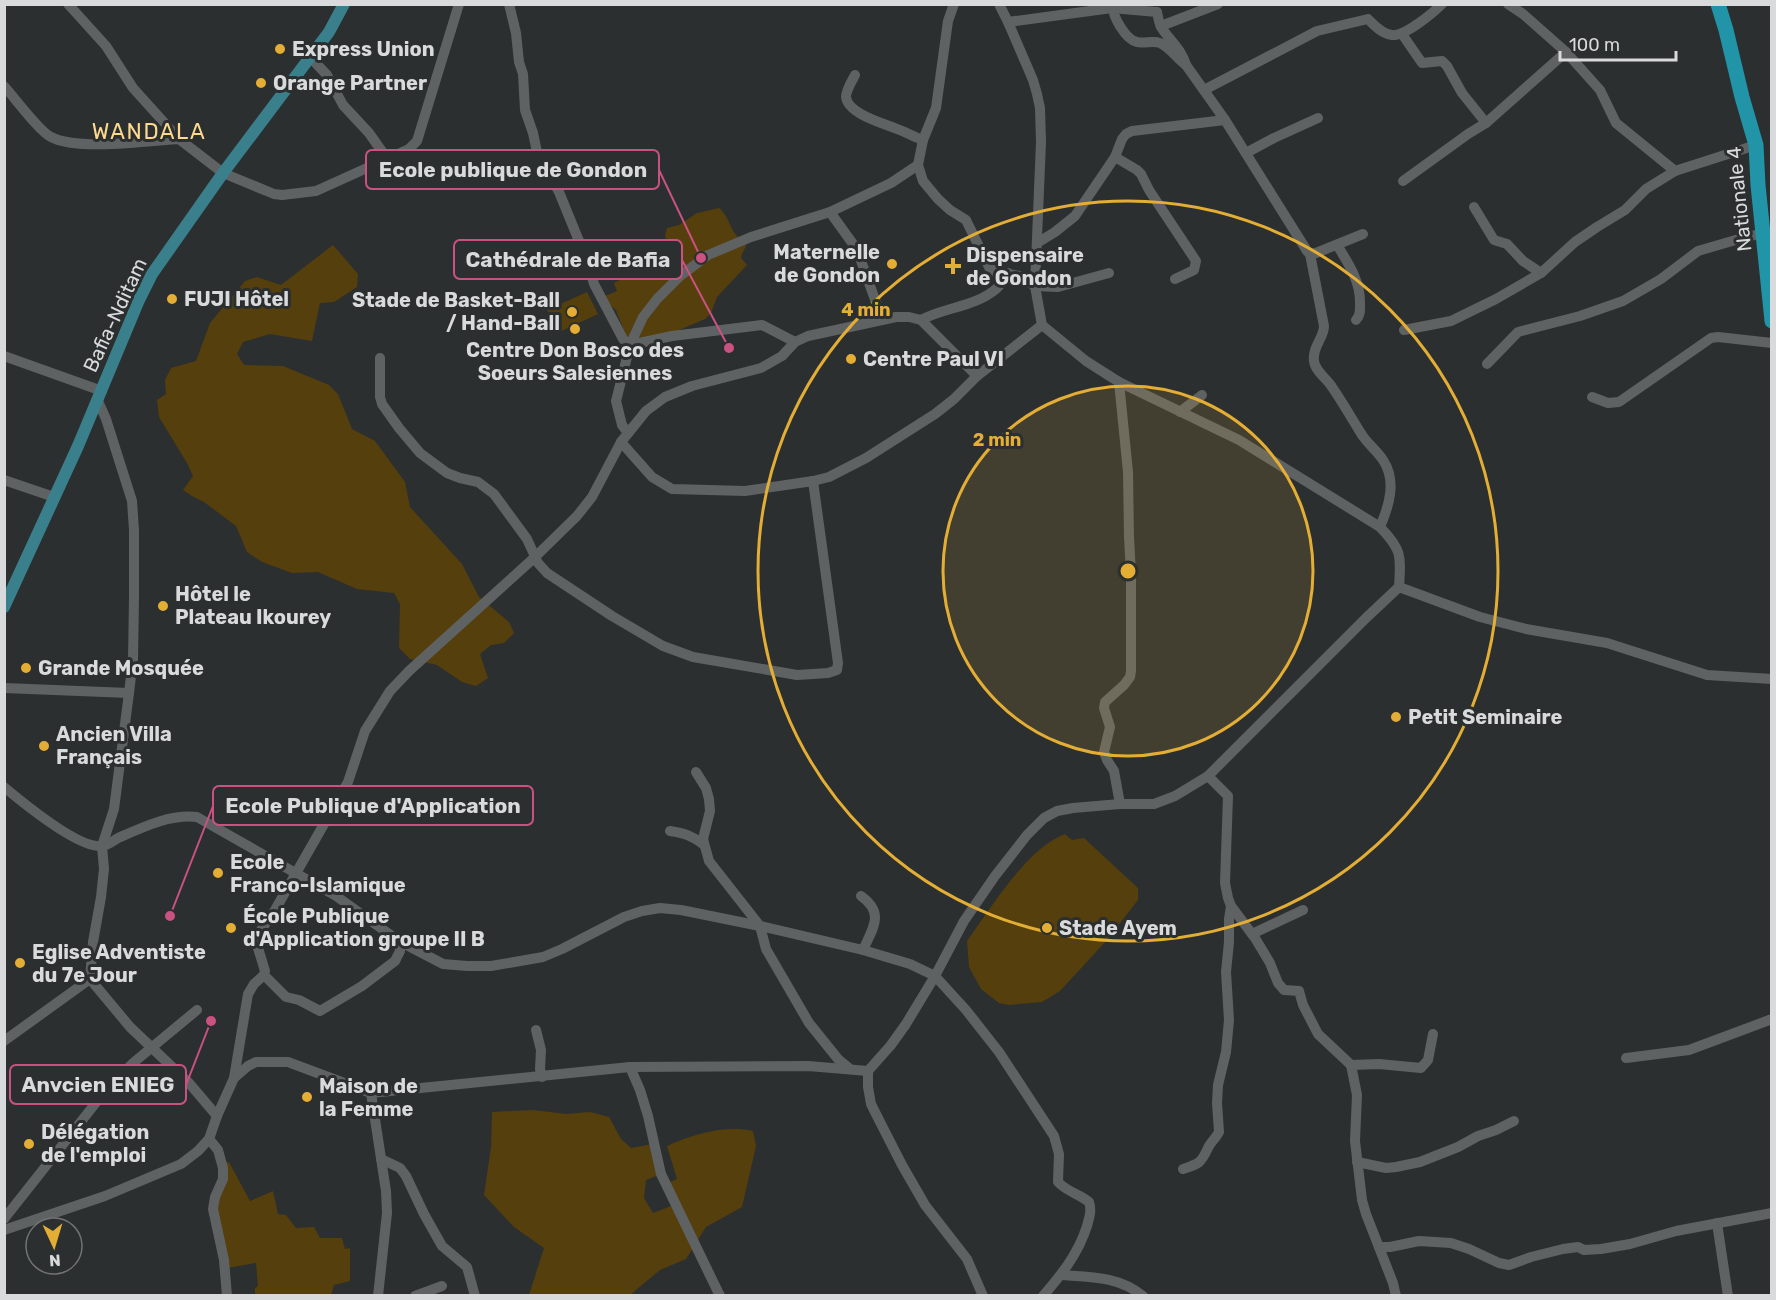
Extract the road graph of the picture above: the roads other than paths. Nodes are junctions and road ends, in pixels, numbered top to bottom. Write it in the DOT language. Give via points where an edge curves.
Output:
graph roads {
  1 [pos="68,4"];
  2 [pos="344,4"];
  3 [pos="459,4"];
  4 [pos="509,4"];
  5 [pos="954,4"];
  6 [pos="999,4"];
  7 [pos="1218,4"];
  8 [pos="1442,4"];
  9 [pos="1508,4"];
  10 [pos="1718,4"];
  11 [pos="1112,6"];
  12 [pos="1156,8"];
  13 [pos="1008,22"];
  14 [pos="1161,26"];
  15 [pos="1402,34"];
  16 [pos="1566,52"];
  17 [pos="310,57"];
  18 [pos="1186,65"];
  19 [pos="855,75"];
  20 [pos="4,86"];
  21 [pos="1204,90"];
  22 [pos="1318,118"];
  23 [pos="1225,120"];
  24 [pos="1486,123"];
  25 [pos="179,139"];
  26 [pos="923,140"];
  27 [pos="1756,145"];
  28 [pos="1246,153"];
  29 [pos="1115,157"];
  30 [pos="388,160"];
  31 [pos="918,165"];
  32 [pos="1675,171"];
  33 [pos="223,173"];
  34 [pos="1402,181"];
  35 [pos="1474,207"];
  36 [pos="830,212"];
  37 [pos="1764,233"];
  38 [pos="1363,234"];
  39 [pos="1037,243"];
  40 [pos="1336,245"];
  41 [pos="1310,254"];
  42 [pos="1008,273"];
  43 [pos="1109,273"];
  44 [pos="1541,273"];
  45 [pos="1175,279"];
  46 [pos="1035,286"];
  47 [pos="882,319"];
  48 [pos="921,320"];
  49 [pos="1356,320"];
  50 [pos="1772,321"];
  51 [pos="1042,325"];
  52 [pos="1404,330"];
  53 [pos="795,342"];
  54 [pos="1772,344"];
  55 [pos="630,345"];
  56 [pos="4,356"];
  57 [pos="380,358"];
  58 [pos="1487,364"];
  59 [pos="977,376"];
  60 [pos="1119,382"];
  61 [pos="1202,395"];
  62 [pos="100,396"];
  63 [pos="1592,398"];
  64 [pos="1180,412"];
  65 [pos="625,437"];
  66 [pos="4,480"];
  67 [pos="813,482"];
  68 [pos="54,497"];
  69 [pos="1380,527"];
  70 [pos="534,558"];
  71 [pos="1399,587"];
  72 [pos="4,607"];
  73 [pos="1772,679"];
  74 [pos="4,688"];
  75 [pos="129,693"];
  76 [pos="696,772"];
  77 [pos="1208,776"];
  78 [pos="4,787"];
  79 [pos="1120,804"];
  80 [pos="670,831"];
  81 [pos="704,845"];
  82 [pos="102,846"];
  83 [pos="296,873"];
  84 [pos="861,896"];
  85 [pos="1231,906"];
  86 [pos="1303,910"];
  87 [pos="760,926"];
  88 [pos="1252,934"];
  89 [pos="399,940"];
  90 [pos="863,950"];
  91 [pos="264,975"];
  92 [pos="935,976"];
  93 [pos="90,979"];
  94 [pos="196,1010"];
  95 [pos="1772,1019"];
  96 [pos="536,1030"];
  97 [pos="1433,1034"];
  98 [pos="4,1041"];
  99 [pos="151,1047"];
  100 [pos="1626,1058"];
  101 [pos="1351,1065"];
  102 [pos="630,1067"];
  103 [pos="849,1068"];
  104 [pos="868,1071"];
  105 [pos="542,1077"];
  106 [pos="234,1078"];
  107 [pos="371,1093"];
  108 [pos="217,1116"];
  109 [pos="1514,1121"];
  110 [pos="209,1139"];
  111 [pos="381,1159"];
  112 [pos="1357,1162"];
  113 [pos="1183,1169"];
  114 [pos="1772,1213"];
  115 [pos="4,1219"];
  116 [pos="1717,1223"];
  117 [pos="4,1230"];
  118 [pos="1379,1247"];
  119 [pos="1060,1275"];
  120 [pos="442,1286"];
  121 [pos="227,1296"];
  122 [pos="378,1296"];
  123 [pos="415,1296"];
  124 [pos="475,1296"];
  125 [pos="720,1296"];
  126 [pos="982,1296"];
  127 [pos="1042,1296"];
  128 [pos="1143,1296"];
  129 [pos="1396,1296"];
  130 [pos="1728,1296"];
  1 -- 25 [label="street" via="106,46 133,88"];
  2 -- 17 [label="main road, Bafia-Nditam"];
  3 -- 30 [label="street" via="417,141"];
  4 -- 55 [label="street" via="523,74 525,110 537,152 565,205 594,284"];
  5 -- 26 [label="street" via="948,21 936,108"];
  6 -- 13 [label="street"];
  7 -- 14 [label="street"];
  8 -- 15 [label="street"];
  9 -- 16 [label="street"];
  10 -- 27 [label="highway, Nationale 4"];
  11 -- 12 [label="street"];
  11 -- 13 [label="street"];
  11 -- 18 [label="street" via="1128,38 1140,43 1161,43"];
  12 -- 14 [label="street"];
  13 -- 39 [label="street" via="1033,80 1040,108"];
  14 -- 18 [label="street" via="1177,45"];
  15 -- 21 [label="street" via="1391,35 1368,19 1317,31"];
  15 -- 24 [label="street" via="1422,63 1442,61 1448,66 1462,93"];
  16 -- 24 [label="street"];
  16 -- 32 [label="street" via="1600,90 1616,123"];
  17 -- 30 [label="street"];
  17 -- 33 [label="main road, Bafia-Nditam"];
  18 -- 21 [label="street"];
  19 -- 26 [label="street" via="847,92 851,106 879,123"];
  20 -- 25 [label="street" via="48,136 59,141 95,145"];
  21 -- 23 [label="street"];
  22 -- 28 [label="street"];
  23 -- 28 [label="street"];
  23 -- 29 [label="street" via="1132,131 1122,139"];
  24 -- 34 [label="street"];
  25 -- 33 [label="street"];
  26 -- 31 [label="street"];
  27 -- 32 [label="street"];
  27 -- 37 [label="highway, Nationale 4"];
  28 -- 41 [label="street"];
  29 -- 39 [label="street" via="1075,216"];
  29 -- 45 [label="street" via="1141,174 1196,261 1194,270"];
  30 -- 33 [label="street" via="316,191 282,195"];
  31 -- 36 [label="street" via="891,183"];
  31 -- 42 [label="street" via="923,181 938,199 966,220 989,267 994,272"];
  32 -- 44 [label="street" via="1575,242"];
  33 -- 62 [label="main road, Bafia-Nditam" via="152,274"];
  35 -- 44 [label="street" via="1494,240 1507,244"];
  36 -- 47 [label="street" via="861,258"];
  36 -- 55 [label="street" via="750,237 708,255 657,299"];
  37 -- 50 [label="highway, Nationale 4"];
  37 -- 58 [label="street" via="1698,252 1623,301 1518,332"];
  38 -- 40 [label="street"];
  39 -- 46 [label="street"];
  40 -- 41 [label="street"];
  40 -- 49 [label="street" via="1358,284 1360,313"];
  41 -- 69 [label="street" via="1324,326 1314,361 1390,475 1390,496"];
  42 -- 46 [label="street"];
  42 -- 48 [label="street" via="997,289"];
  43 -- 46 [label="street" via="1058,287"];
  44 -- 52 [label="street" via="1451,321"];
  46 -- 51 [label="street"];
  47 -- 48 [label="street" via="909,316"];
  47 -- 53 [label="street"];
  48 -- 59 [label="street"];
  51 -- 59 [label="street"];
  51 -- 60 [label="street"];
  53 -- 55 [label="street" via="762,324"];
  53 -- 65 [label="street" via="782,356 761,368 665,397 646,411"];
  54 -- 63 [label="street" via="1711,338 1619,402"];
  55 -- 65 [label="street" via="616,401"];
  56 -- 62 [label="street"];
  57 -- 70 [label="street" via="380,397 399,428 420,453 447,473 478,482 494,494 527,539"];
  59 -- 67 [label="street" via="935,414 877,451"];
  60 -- 64 [label="street"];
  60 -- 79 [label="street" via="1128,471 1131,671 1124,685 1105,702 1110,727 1104,747 1114,771"];
  61 -- 64 [label="street"];
  62 -- 68 [label="main road, Bafia-Nditam"];
  62 -- 75 [label="street" via="132,501 134,597"];
  64 -- 69 [label="street" via="1239,440"];
  65 -- 67 [label="street" via="652,477 672,489 745,491"];
  65 -- 70 [label="street" via="592,497"];
  66 -- 68 [label="street"];
  67 -- 70 [label="street" via="838,663 837,670 828,673 797,675 693,657 663,646 548,573"];
  68 -- 72 [label="main road, Bafia-Nditam"];
  69 -- 71 [label="street" via="1398,551"];
  70 -- 83 [label="street" via="390,691 365,731 348,782"];
  71 -- 73 [label="street" via="1480,616 1526,629 1607,643 1707,675"];
  71 -- 77 [label="street"];
  74 -- 75 [label="street"];
  75 -- 82 [label="street" via="114,809"];
  76 -- 81 [label="street" via="710,805"];
  77 -- 79 [label="street" via="1154,804"];
  77 -- 85 [label="street" via="1228,796 1225,883"];
  78 -- 82 [label="street" via="71,836"];
  79 -- 92 [label="street" via="1073,808 1044,818 964,921"];
  80 -- 81 [label="street" via="683,832"];
  81 -- 87 [label="street" via="709,861"];
  82 -- 83 [label="street" via="155,823 197,817"];
  82 -- 93 [label="street" via="104,869"];
  83 -- 89 [label="street"];
  83 -- 91 [label="street" via="257,936"];
  84 -- 90 [label="street" via="876,914"];
  85 -- 88 [label="street"];
  85 -- 113 [label="street" via="1226,972 1229,1020 1218,1085 1219,1132 1204,1158"];
  86 -- 88 [label="street"];
  87 -- 89 [label="street" via="660,908 624,917 543,957 491,966 443,964"];
  87 -- 90 [label="street"];
  87 -- 103 [label="street" via="766,949 809,1023"];
  88 -- 101 [label="street" via="1278,983 1284,990 1299,991 1318,1034"];
  89 -- 91 [label="street" via="400,951 395,961 320,1011 286,996"];
  90 -- 92 [label="street"];
  91 -- 106 [label="street" via="248,994"];
  92 -- 104 [label="street" via="906,1024"];
  92 -- 119 [label="street" via="990,1040 1054,1136 1060,1185 1089,1202 1082,1240"];
  93 -- 98 [label="street"];
  93 -- 99 [label="street"];
  94 -- 99 [label="street"];
  95 -- 100 [label="street" via="1689,1050"];
  96 -- 105 [label="street"];
  97 -- 101 [label="street" via="1428,1060 1421,1068"];
  99 -- 108 [label="street"];
  99 -- 115 [label="street" via="102,1095"];
  101 -- 112 [label="street" via="1357,1095"];
  102 -- 103 [label="street"];
  102 -- 105 [label="street"];
  102 -- 125 [label="street" via="648,1116 661,1174"];
  103 -- 104 [label="street"];
  104 -- 126 [label="street" via="871,1104 878,1118 925,1205 967,1259"];
  105 -- 107 [label="street"];
  106 -- 107 [label="street" via="256,1062 288,1062"];
  106 -- 108 [label="street"];
  107 -- 111 [label="street"];
  108 -- 110 [label="street"];
  109 -- 112 [label="street" via="1420,1162 1386,1168"];
  110 -- 117 [label="street" via="181,1164 94,1200"];
  110 -- 121 [label="street" via="218,1150 223,1168 213,1209"];
  111 -- 122 [label="street" via="387,1213"];
  111 -- 124 [label="street" via="400,1168 406,1176 442,1246 467,1267"];
  112 -- 118 [label="street" via="1366,1214"];
  114 -- 116 [label="street"];
  116 -- 118 [label="street" via="1601,1249 1563,1249 1509,1265 1451,1243 1419,1241"];
  116 -- 130 [label="street"];
  118 -- 129 [label="street"];
  119 -- 127 [label="street"];
  119 -- 128 [label="street" via="1109,1279 1134,1288"];
  120 -- 123 [label="street"];
}
